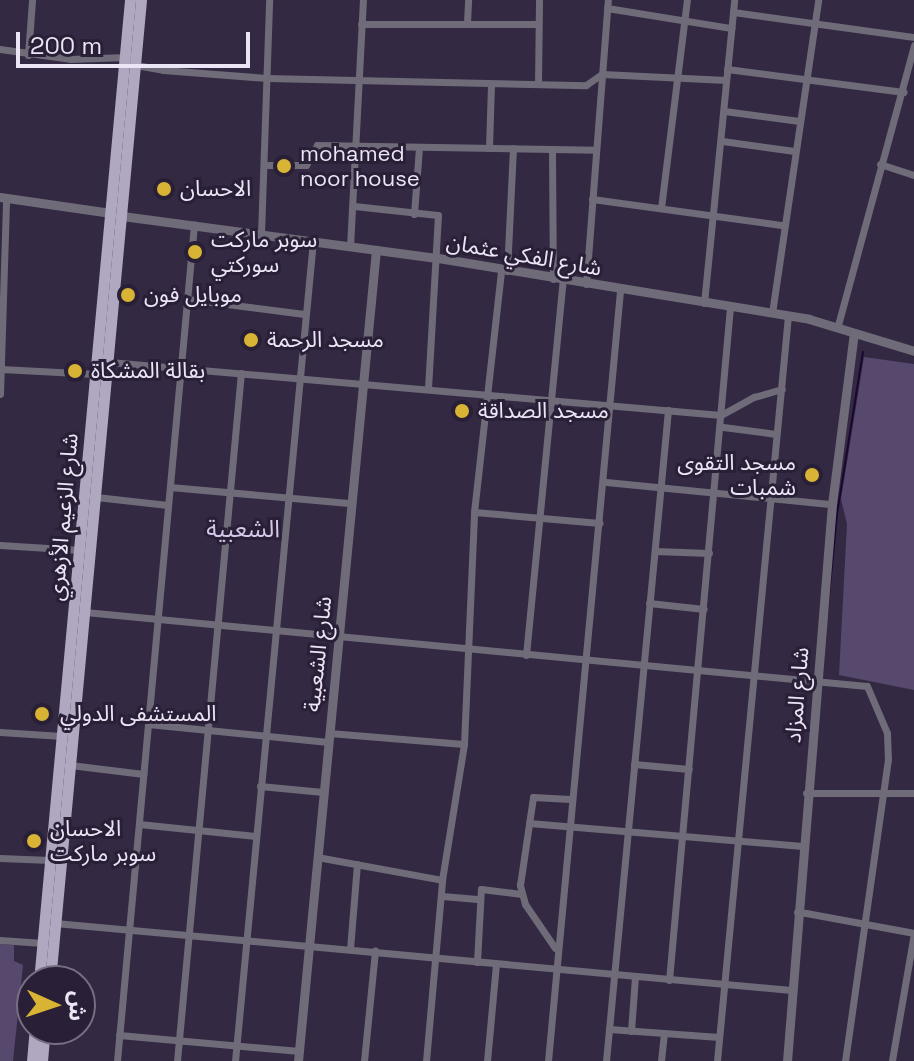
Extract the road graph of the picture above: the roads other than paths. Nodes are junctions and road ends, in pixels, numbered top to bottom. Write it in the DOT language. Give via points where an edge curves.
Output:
graph roads {
  1 [pos="32,0"];
  2 [pos="130,0"];
  3 [pos="141,0"];
  4 [pos="269,0"];
  5 [pos="363,0"];
  6 [pos="468,0"];
  7 [pos="539,0"];
  8 [pos="687,0"];
  9 [pos="734,0"];
  10 [pos="818,0"];
  11 [pos="607,4"];
  12 [pos="733,12"];
  13 [pos="683,21"];
  14 [pos="467,22"];
  15 [pos="814,23"];
  16 [pos="361,24"];
  17 [pos="538,24"];
  18 [pos="731,28"];
  19 [pos="914,37"];
  20 [pos="914,45"];
  21 [pos="0,49"];
  22 [pos="28,55"];
  23 [pos="125,57"];
  24 [pos="136,65"];
  25 [pos="727,69"];
  26 [pos="602,74"];
  27 [pos="673,76"];
  28 [pos="267,78"];
  29 [pos="726,80"];
  30 [pos="359,81"];
  31 [pos="806,81"];
  32 [pos="491,84"];
  33 [pos="538,84"];
  34 [pos="904,92"];
  35 [pos="724,111"];
  36 [pos="799,121"];
  37 [pos="722,141"];
  38 [pos="359,145"];
  39 [pos="419,147"];
  40 [pos="489,148"];
  41 [pos="513,148"];
  42 [pos="552,150"];
  43 [pos="596,150"];
  44 [pos="794,151"];
  45 [pos="880,164"];
  46 [pos="266,165"];
  47 [pos="914,175"];
  48 [pos="3,198"];
  49 [pos="592,199"];
  50 [pos="354,206"];
  51 [pos="661,208"];
  52 [pos="414,214"];
  53 [pos="117,215"];
  54 [pos="715,215"];
  55 [pos="194,225"];
  56 [pos="781,225"];
  57 [pos="261,234"];
  58 [pos="313,241"];
  59 [pos="350,247"];
  60 [pos="376,250"];
  61 [pos="438,258"];
  62 [pos="2,270"];
  63 [pos="504,270"];
  64 [pos="558,280"];
  65 [pos="586,284"];
  66 [pos="620,291"];
  67 [pos="187,299"];
  68 [pos="704,303"];
  69 [pos="730,307"];
  70 [pos="772,313"];
  71 [pos="304,314"];
  72 [pos="788,315"];
  73 [pos="838,325"];
  74 [pos="854,333"];
  75 [pos="914,351"];
  76 [pos="109,362"];
  77 [pos="181,368"];
  78 [pos="1,369"];
  79 [pos="241,373"];
  80 [pos="96,374"];
  81 [pos="296,378"];
  82 [pos="363,383"];
  83 [pos="428,389"];
  84 [pos="782,389"];
  85 [pos="0,394"];
  86 [pos="485,395"];
  87 [pos="551,399"];
  88 [pos="611,404"];
  89 [pos="668,410"];
  90 [pos="721,415"];
  91 [pos="723,427"];
  92 [pos="776,434"];
  93 [pos="606,482"];
  94 [pos="170,487"];
  95 [pos="661,487"];
  96 [pos="230,492"];
  97 [pos="714,493"];
  98 [pos="96,497"];
  99 [pos="286,497"];
  100 [pos="769,497"];
  101 [pos="351,503"];
  102 [pos="832,504"];
  103 [pos="168,505"];
  104 [pos="474,512"];
  105 [pos="539,519"];
  106 [pos="600,523"];
  107 [pos="0,545"];
  108 [pos="80,550"];
  109 [pos="655,551"];
  110 [pos="709,553"];
  111 [pos="649,603"];
  112 [pos="704,609"];
  113 [pos="85,612"];
  114 [pos="158,619"];
  115 [pos="217,626"];
  116 [pos="273,632"];
  117 [pos="338,638"];
  118 [pos="466,650"];
  119 [pos="526,655"];
  120 [pos="587,662"];
  121 [pos="643,666"];
  122 [pos="698,672"];
  123 [pos="755,677"];
  124 [pos="816,682"];
  125 [pos="148,724"];
  126 [pos="208,730"];
  127 [pos="0,732"];
  128 [pos="264,735"];
  129 [pos="62,736"];
  130 [pos="328,737"];
  131 [pos="464,744"];
  132 [pos="634,764"];
  133 [pos="70,765"];
  134 [pos="689,769"];
  135 [pos="143,774"];
  136 [pos="260,786"];
  137 [pos="323,792"];
  138 [pos="885,792"];
  139 [pos="809,793"];
  140 [pos="914,793"];
  141 [pos="570,799"];
  142 [pos="529,823"];
  143 [pos="139,824"];
  144 [pos="567,824"];
  145 [pos="628,828"];
  146 [pos="198,830"];
  147 [pos="682,834"];
  148 [pos="255,836"];
  149 [pos="736,839"];
  150 [pos="802,846"];
  151 [pos="317,857"];
  152 [pos="0,858"];
  153 [pos="50,860"];
  154 [pos="357,864"];
  155 [pos="442,880"];
  156 [pos="520,894"];
  157 [pos="442,896"];
  158 [pos="480,899"];
  159 [pos="800,912"];
  160 [pos="55,923"];
  161 [pos="866,924"];
  162 [pos="129,930"];
  163 [pos="188,935"];
  164 [pos="0,940"];
  165 [pos="246,940"];
  166 [pos="43,943"];
  167 [pos="309,946"];
  168 [pos="555,948"];
  169 [pos="350,949"];
  170 [pos="375,951"];
  171 [pos="437,957"];
  172 [pos="477,962"];
  173 [pos="496,964"];
  174 [pos="41,965"];
  175 [pos="51,965"];
  176 [pos="556,970"];
  177 [pos="613,976"];
  178 [pos="635,977"];
  179 [pos="669,980"];
  180 [pos="723,985"];
  181 [pos="791,990"];
  182 [pos="609,1029"];
  183 [pos="631,1031"];
  184 [pos="664,1033"];
  185 [pos="119,1035"];
  186 [pos="719,1037"];
  187 [pos="179,1040"];
  188 [pos="236,1045"];
  189 [pos="298,1056"];
  190 [pos="117,1061"];
  191 [pos="177,1061"];
  192 [pos="235,1061"];
  193 [pos="364,1061"];
  194 [pos="426,1061"];
  195 [pos="487,1061"];
  196 [pos="548,1061"];
  197 [pos="606,1061"];
  198 [pos="661,1061"];
  199 [pos="717,1061"];
  200 [pos="787,1061"];
  201 [pos="845,1061"];
  202 [pos="892,1061"];
  1 -- 22 [label="street"];
  2 -- 23 [label="main road, شارع الزعيم الأزهري"];
  3 -- 24 [label="main road, شارع الزعيم الأزهري"];
  4 -- 28 [label="street"];
  5 -- 16 [label="street"];
  6 -- 14 [label="street"];
  7 -- 17 [label="street"];
  8 -- 13 [label="street"];
  9 -- 12 [label="street"];
  10 -- 15 [label="street"];
  11 -- 13 [label="street"];
  11 -- 26 [label="street"];
  12 -- 15 [label="street"];
  12 -- 18 [label="street"];
  13 -- 18 [label="street"];
  13 -- 27 [label="street"];
  14 -- 16 [label="street"];
  14 -- 17 [label="street"];
  15 -- 19 [label="street"];
  15 -- 31 [label="street"];
  16 -- 30 [label="street"];
  17 -- 33 [label="street"];
  18 -- 25 [label="street"];
  20 -- 34 [label="street"];
  21 -- 22 [label="street"];
  22 -- 23 [label="street"];
  23 -- 24 [label="street"];
  23 -- 53 [label="main road, شارع الزعيم الأزهري"];
  24 -- 28 [label="street"];
  24 -- 53 [label="main road, شارع الزعيم الأزهري"];
  25 -- 29 [label="street"];
  25 -- 31 [label="street"];
  26 -- 27 [label="street"];
  26 -- 33 [label="street" via="586,85"];
  26 -- 43 [label="street"];
  27 -- 29 [label="street"];
  27 -- 51 [label="street"];
  28 -- 30 [label="street"];
  28 -- 46 [label="street"];
  29 -- 35 [label="street"];
  30 -- 32 [label="street"];
  30 -- 38 [label="street"];
  31 -- 34 [label="street"];
  31 -- 36 [label="street"];
  32 -- 33 [label="street"];
  32 -- 40 [label="street"];
  34 -- 45 [label="street"];
  35 -- 36 [label="street"];
  35 -- 37 [label="street"];
  36 -- 44 [label="street"];
  37 -- 44 [label="street"];
  37 -- 54 [label="street"];
  38 -- 39 [label="street"];
  38 -- 46 [label="street" via="312,146 306,165"];
  38 -- 50 [label="street"];
  39 -- 40 [label="street"];
  39 -- 52 [label="street"];
  40 -- 41 [label="street"];
  41 -- 42 [label="street"];
  41 -- 63 [label="street"];
  42 -- 43 [label="street"];
  42 -- 64 [label="street"];
  43 -- 49 [label="street"];
  44 -- 56 [label="street"];
  45 -- 47 [label="street"];
  45 -- 73 [label="street"];
  46 -- 57 [label="street"];
  48 -- 53 [label="street, شارع الفكي عثمان"];
  48 -- 62 [label="street"];
  49 -- 51 [label="street"];
  49 -- 65 [label="street"];
  50 -- 52 [label="street"];
  50 -- 59 [label="street"];
  51 -- 54 [label="street"];
  52 -- 61 [label="street" via="438,215"];
  53 -- 55 [label="street, شارع الفكي عثمان"];
  53 -- 76 [label="main road, شارع الزعيم الأزهري"];
  53 -- 80 [label="main road, شارع الزعيم الأزهري"];
  54 -- 56 [label="street"];
  54 -- 68 [label="street"];
  55 -- 57 [label="street, شارع الفكي عثمان"];
  55 -- 67 [label="street"];
  56 -- 70 [label="street"];
  57 -- 58 [label="street, شارع الفكي عثمان"];
  58 -- 59 [label="street, شارع الفكي عثمان"];
  58 -- 71 [label="street"];
  59 -- 60 [label="street, شارع الفكي عثمان"];
  60 -- 61 [label="street, شارع الفكي عثمان"];
  60 -- 82 [label="street, شارع الشعبية"];
  61 -- 63 [label="street, شارع الفكي عثمان"];
  61 -- 83 [label="street"];
  62 -- 78 [label="street"];
  63 -- 64 [label="street, شارع الفكي عثمان"];
  63 -- 86 [label="street"];
  64 -- 65 [label="street, شارع الفكي عثمان"];
  64 -- 87 [label="street"];
  65 -- 66 [label="street, شارع الفكي عثمان"];
  66 -- 68 [label="street, شارع الفكي عثمان"];
  66 -- 88 [label="street"];
  67 -- 71 [label="street"];
  67 -- 77 [label="street"];
  68 -- 69 [label="street, شارع الفكي عثمان"];
  69 -- 70 [label="street, شارع الفكي عثمان"];
  69 -- 90 [label="street"];
  70 -- 72 [label="street, شارع الفكي عثمان"];
  71 -- 81 [label="street"];
  72 -- 73 [label="street, شارع الفكي عثمان"];
  72 -- 84 [label="street"];
  73 -- 74 [label="street, شارع الفكي عثمان"];
  74 -- 75 [label="street, شارع الفكي عثمان"];
  74 -- 102 [label="street, شارع المزاد"];
  76 -- 77 [label="street"];
  76 -- 98 [label="main road, شارع الزعيم الأزهري"];
  77 -- 79 [label="street"];
  77 -- 94 [label="street"];
  78 -- 80 [label="street"];
  78 -- 85 [label="street"];
  79 -- 81 [label="street"];
  79 -- 96 [label="street"];
  80 -- 108 [label="main road, شارع الزعيم الأزهري"];
  81 -- 82 [label="street"];
  81 -- 99 [label="street"];
  82 -- 83 [label="street"];
  82 -- 101 [label="street, شارع الشعبية"];
  83 -- 86 [label="street"];
  84 -- 90 [label="street"];
  84 -- 92 [label="street"];
  86 -- 87 [label="street"];
  86 -- 104 [label="street"];
  87 -- 88 [label="street"];
  87 -- 105 [label="street"];
  88 -- 89 [label="street"];
  88 -- 93 [label="street"];
  89 -- 90 [label="street"];
  89 -- 95 [label="street"];
  90 -- 91 [label="street"];
  91 -- 92 [label="street"];
  91 -- 97 [label="street"];
  92 -- 100 [label="street"];
  93 -- 95 [label="street"];
  93 -- 106 [label="street"];
  94 -- 96 [label="street"];
  94 -- 103 [label="street"];
  95 -- 97 [label="street"];
  95 -- 109 [label="street"];
  96 -- 99 [label="street"];
  96 -- 115 [label="street"];
  97 -- 100 [label="street"];
  97 -- 110 [label="street"];
  98 -- 103 [label="street"];
  98 -- 113 [label="main road, شارع الزعيم الأزهري"];
  99 -- 101 [label="street"];
  99 -- 116 [label="street"];
  100 -- 102 [label="street"];
  100 -- 123 [label="street"];
  101 -- 117 [label="street, شارع الشعبية"];
  102 -- 124 [label="street, شارع المزاد"];
  103 -- 114 [label="street"];
  104 -- 105 [label="street"];
  104 -- 118 [label="street"];
  105 -- 106 [label="street"];
  105 -- 119 [label="street"];
  106 -- 120 [label="street"];
  107 -- 108 [label="street"];
  108 -- 129 [label="main road, شارع الزعيم الأزهري"];
  109 -- 110 [label="street"];
  109 -- 111 [label="street"];
  110 -- 112 [label="street"];
  111 -- 112 [label="street"];
  111 -- 121 [label="street"];
  112 -- 122 [label="street"];
  113 -- 114 [label="street"];
  113 -- 133 [label="main road, شارع الزعيم الأزهري"];
  114 -- 115 [label="street"];
  114 -- 125 [label="street"];
  115 -- 116 [label="street"];
  115 -- 126 [label="street"];
  116 -- 117 [label="street"];
  116 -- 128 [label="street"];
  117 -- 118 [label="street"];
  117 -- 130 [label="street, شارع الشعبية"];
  118 -- 119 [label="street"];
  118 -- 131 [label="street"];
  119 -- 120 [label="street"];
  120 -- 121 [label="street"];
  120 -- 141 [label="street"];
  121 -- 122 [label="street"];
  121 -- 132 [label="street"];
  122 -- 123 [label="street"];
  122 -- 134 [label="street"];
  123 -- 124 [label="street"];
  123 -- 149 [label="street"];
  124 -- 138 [label="street" via="867,686 887,733"];
  124 -- 139 [label="street, شارع المزاد"];
  125 -- 126 [label="street"];
  125 -- 135 [label="street"];
  126 -- 128 [label="street"];
  126 -- 146 [label="street"];
  127 -- 129 [label="street"];
  128 -- 130 [label="street"];
  128 -- 136 [label="street"];
  129 -- 153 [label="main road, شارع الزعيم الأزهري"];
  130 -- 131 [label="street"];
  130 -- 137 [label="street, شارع الشعبية"];
  131 -- 155 [label="street"];
  132 -- 134 [label="street"];
  132 -- 145 [label="street"];
  133 -- 135 [label="street"];
  133 -- 160 [label="main road, شارع الزعيم الأزهري"];
  134 -- 147 [label="street"];
  135 -- 143 [label="street"];
  136 -- 137 [label="street"];
  136 -- 148 [label="street"];
  137 -- 151 [label="street, شارع الشعبية"];
  138 -- 139 [label="street"];
  138 -- 140 [label="street"];
  138 -- 161 [label="street"];
  139 -- 150 [label="street, شارع المزاد"];
  141 -- 142 [label="street" via="533,797"];
  141 -- 144 [label="street"];
  142 -- 144 [label="street"];
  142 -- 156 [label="street"];
  143 -- 146 [label="street"];
  143 -- 162 [label="street"];
  144 -- 145 [label="street"];
  144 -- 168 [label="street"];
  145 -- 147 [label="street"];
  145 -- 177 [label="street"];
  146 -- 148 [label="street"];
  146 -- 163 [label="street"];
  147 -- 149 [label="street"];
  147 -- 179 [label="street"];
  148 -- 165 [label="street"];
  149 -- 150 [label="street"];
  149 -- 180 [label="street"];
  150 -- 159 [label="street, شارع المزاد"];
  151 -- 154 [label="street"];
  151 -- 167 [label="street, شارع الشعبية"];
  152 -- 153 [label="street"];
  153 -- 166 [label="main road, شارع الزعيم الأزهري"];
  154 -- 155 [label="street"];
  154 -- 169 [label="street"];
  155 -- 157 [label="street"];
  156 -- 158 [label="street" via="481,889"];
  156 -- 168 [label="street"];
  157 -- 158 [label="street"];
  157 -- 171 [label="street"];
  158 -- 172 [label="street"];
  159 -- 161 [label="street"];
  159 -- 181 [label="street, شارع المزاد"];
  160 -- 162 [label="street"];
  160 -- 175 [label="main road, شارع الزعيم الأزهري"];
  161 -- 201 [label="street"];
  161 -- 202 [label="street" via="914,933"];
  162 -- 163 [label="street"];
  162 -- 185 [label="street"];
  163 -- 165 [label="street"];
  163 -- 187 [label="street"];
  164 -- 166 [label="street"];
  165 -- 167 [label="street"];
  165 -- 188 [label="street"];
  166 -- 174 [label="main road, شارع الزعيم الأزهري"];
  167 -- 169 [label="street"];
  167 -- 189 [label="street, شارع الشعبية"];
  168 -- 176 [label="street"];
  169 -- 170 [label="street"];
  170 -- 171 [label="street"];
  170 -- 193 [label="street"];
  171 -- 172 [label="street"];
  171 -- 194 [label="street"];
  172 -- 173 [label="street"];
  173 -- 176 [label="street"];
  173 -- 195 [label="street"];
  176 -- 177 [label="street"];
  176 -- 196 [label="street"];
  177 -- 178 [label="street"];
  177 -- 182 [label="street"];
  178 -- 179 [label="street"];
  178 -- 183 [label="street"];
  179 -- 180 [label="street"];
  180 -- 181 [label="street"];
  180 -- 186 [label="street"];
  181 -- 200 [label="street, شارع المزاد"];
  182 -- 183 [label="street"];
  182 -- 197 [label="street"];
  183 -- 184 [label="street"];
  184 -- 186 [label="street"];
  184 -- 198 [label="street"];
  185 -- 187 [label="street"];
  185 -- 190 [label="street"];
  186 -- 199 [label="street"];
  187 -- 188 [label="street"];
  187 -- 191 [label="street"];
  188 -- 189 [label="street"];
  188 -- 192 [label="street"];
}
